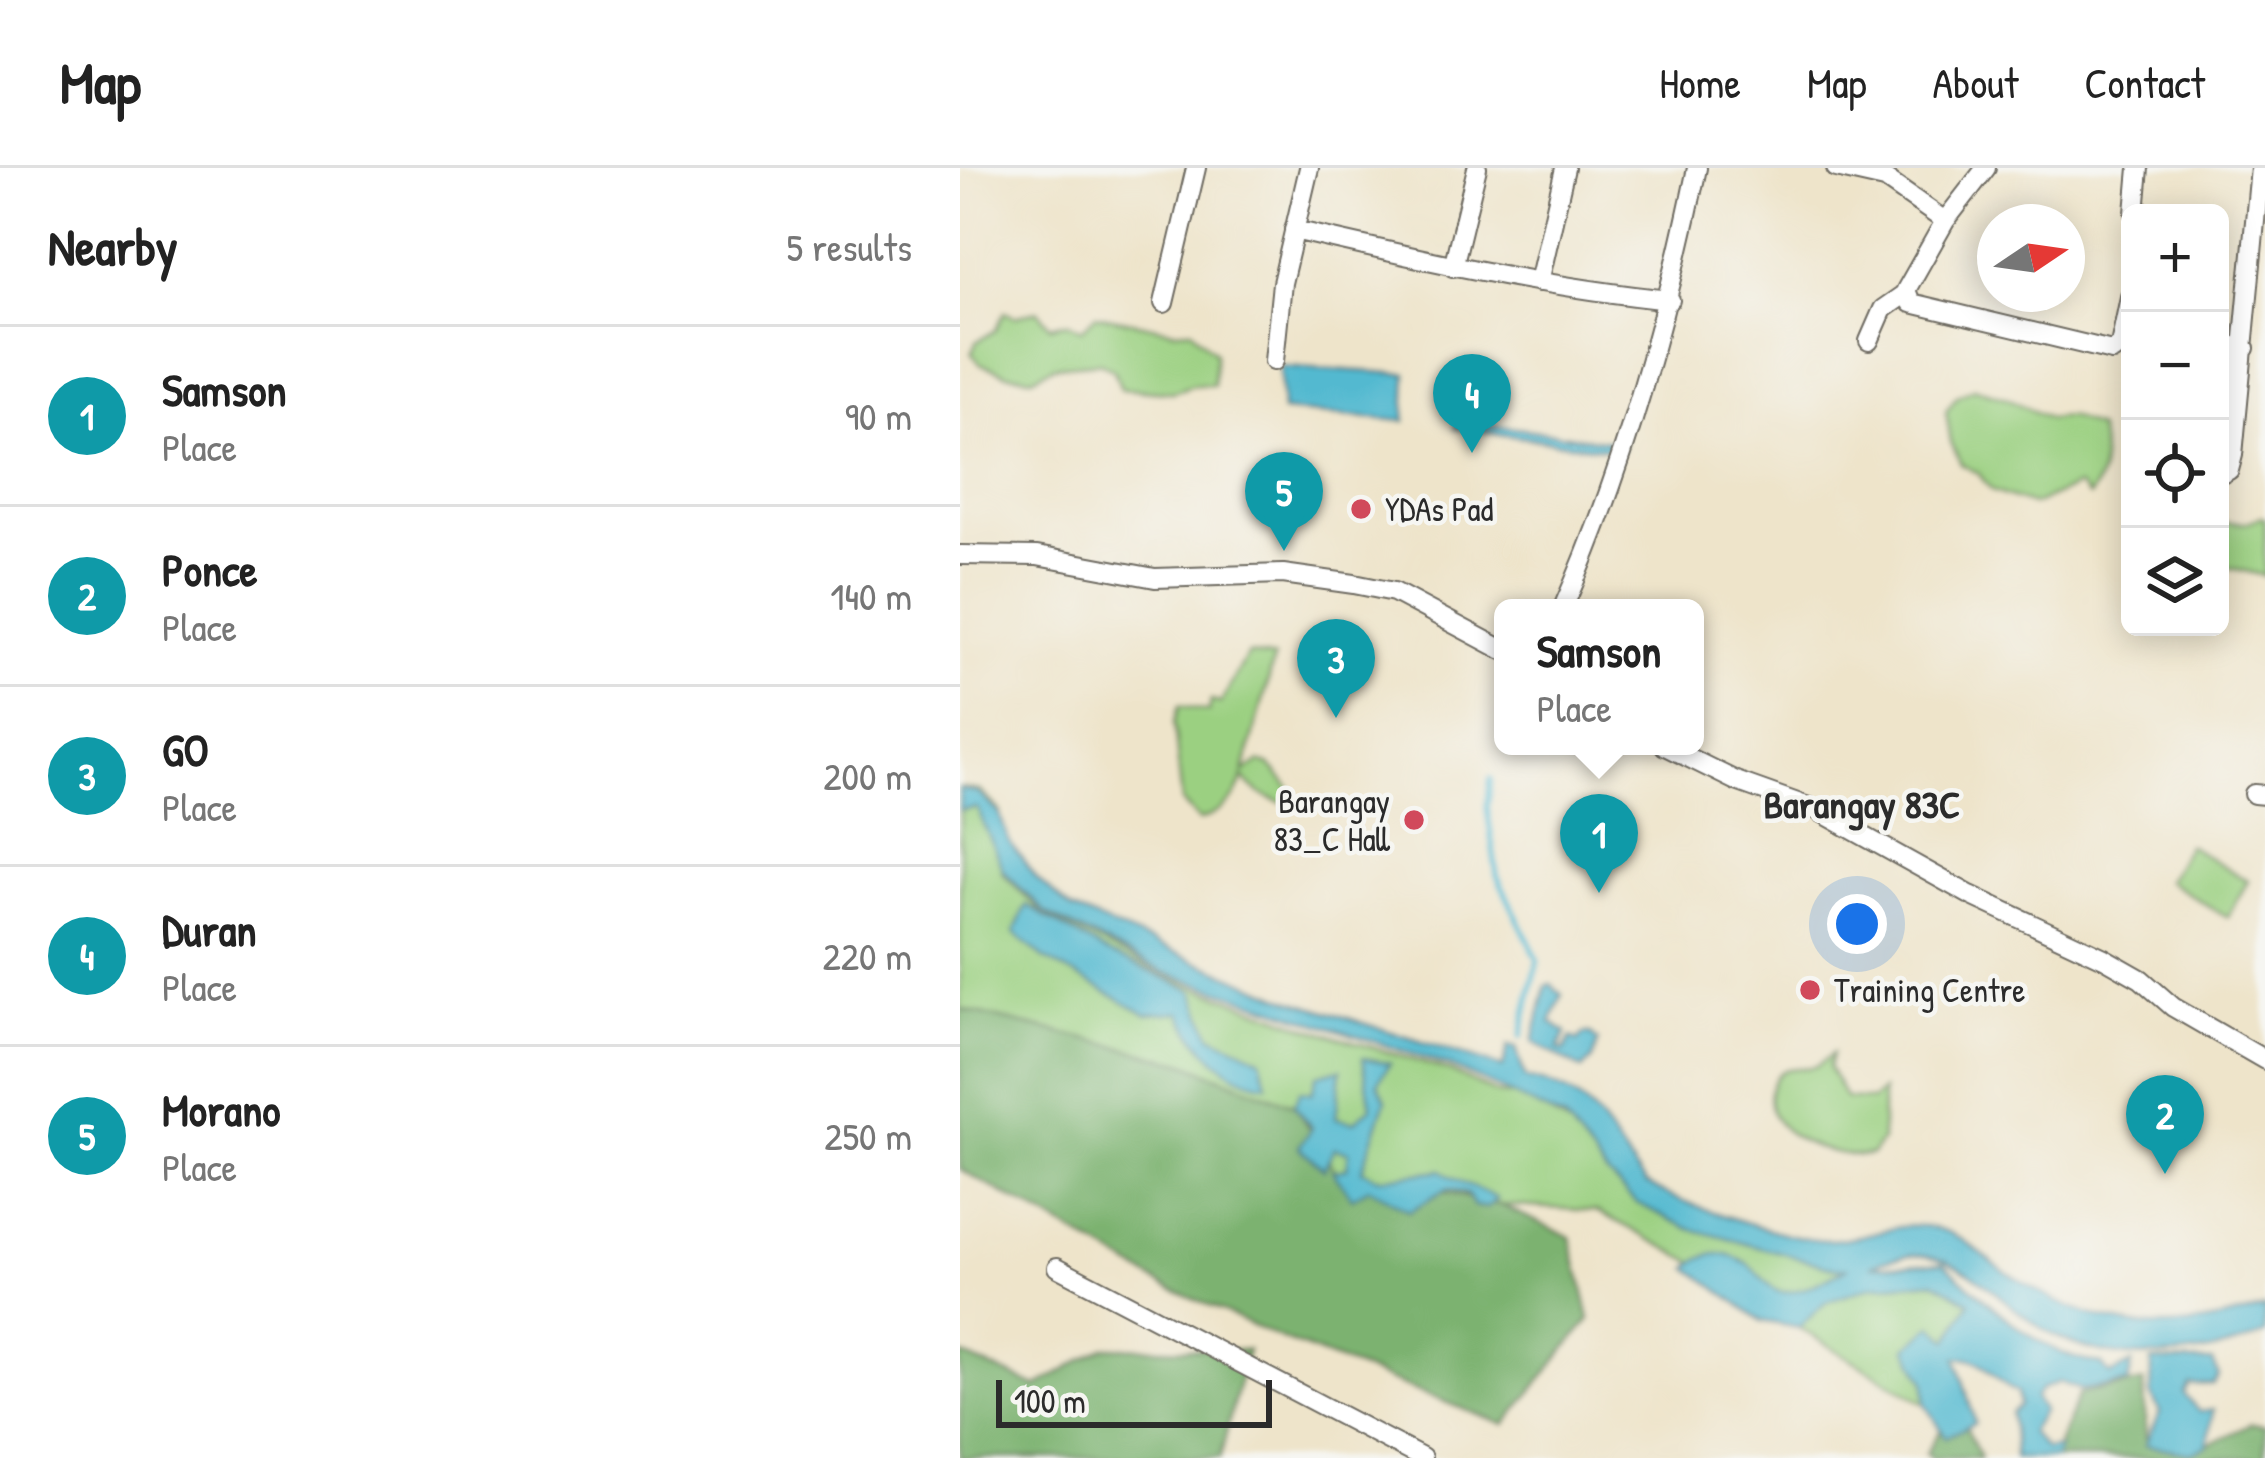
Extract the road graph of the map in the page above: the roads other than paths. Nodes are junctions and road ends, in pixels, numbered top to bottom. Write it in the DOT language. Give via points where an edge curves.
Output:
graph roads {
  1 [pos="1196,168"];
  2 [pos="1309,168"];
  3 [pos="1477,168"];
  4 [pos="1565,168"];
  5 [pos="1696,168"];
  6 [pos="1836,168"];
  7 [pos="1986,168"];
  8 [pos="2139,168"];
  9 [pos="2260,168"];
  10 [pos="1889,174"];
  11 [pos="2136,204"];
  12 [pos="1945,221"];
  13 [pos="1294,230"];
  14 [pos="1454,267"];
  15 [pos="1539,281"];
  16 [pos="1906,293"];
  17 [pos="1670,299"];
  18 [pos="1164,303"];
  19 [pos="1869,341"];
  20 [pos="2121,343"];
  21 [pos="2229,345"];
  22 [pos="2246,348"];
  23 [pos="1274,362"];
  24 [pos="2229,470"];
  25 [pos="960,556"];
  26 [pos="1566,599"];
  27 [pos="1494,645"];
  28 [pos="1683,755"];
  29 [pos="2265,1060"];
  30 [pos="1057,1267"];
  31 [pos="1422,1458"];
  1 -- 18 [label="street"];
  2 -- 13 [label="street"];
  3 -- 14 [label="street"];
  4 -- 15 [label="street"];
  5 -- 17 [label="street"];
  6 -- 10 [label="street"];
  7 -- 12 [label="street"];
  8 -- 11 [label="street"];
  9 -- 22 [label="street"];
  10 -- 12 [label="street"];
  12 -- 16 [label="street"];
  13 -- 14 [label="street"];
  13 -- 23 [label="street"];
  14 -- 15 [label="street"];
  15 -- 17 [label="street"];
  16 -- 19 [label="street" via="1883,309"];
  16 -- 20 [label="street" via="1911,303 2112,351"];
  17 -- 26 [label="street"];
  21 -- 22 [label="street"];
  22 -- 24 [label="street"];
  25 -- 27 [label="street" via="1037,556 1155,578 1283,574 1354,584 1394,592"];
  28 -- 29 [label="street" via="1817,810 2104,958"];
  30 -- 31 [label="street"];
}
